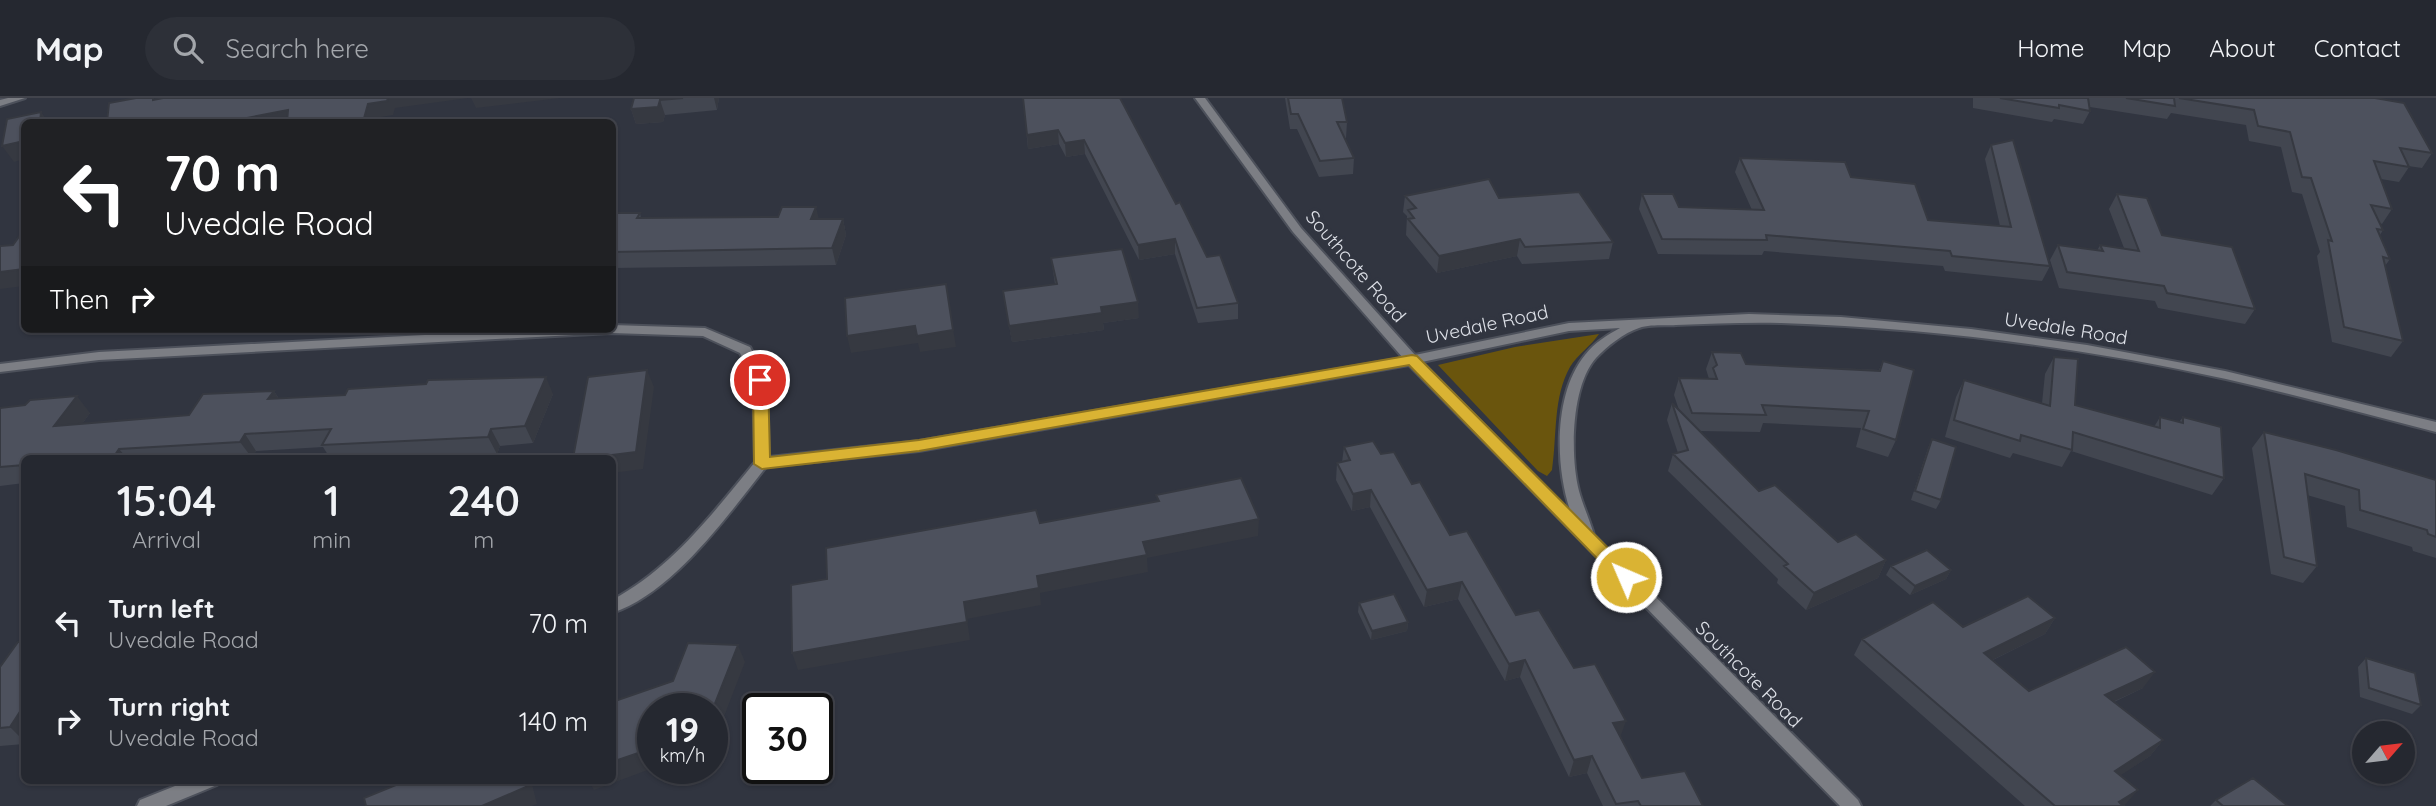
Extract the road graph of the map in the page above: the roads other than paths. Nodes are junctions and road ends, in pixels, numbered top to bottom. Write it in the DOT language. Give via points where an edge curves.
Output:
graph roads {
  1 [pos="20,98"];
  2 [pos="1200,98"];
  3 [pos="0,103"];
  4 [pos="1642,322"];
  5 [pos="616,329"];
  6 [pos="536,333"];
  7 [pos="1412,360"];
  8 [pos="0,368"];
  9 [pos="2436,427"];
  10 [pos="762,464"];
  11 [pos="1589,539"];
  12 [pos="616,605"];
  13 [pos="201,784"];
  14 [pos="146,806"];
  15 [pos="1852,806"];
  1 -- 3 [label="street"];
  2 -- 7 [label="street, Southcote Road" via="1297,230"];
  4 -- 7 [label="street, Uvedale Road" via="1569,327"];
  4 -- 9 [label="street, Uvedale Road" via="1841,321 1984,335 2225,375"];
  4 -- 11 [label="street, Uvedale Road" via="1612,338 1588,359 1577,383 1568,458 1571,487"];
  5 -- 10 [label="street" via="705,332 745,350 760,380"];
  6 -- 8 [label="street" via="99,356"];
  7 -- 10 [label="street, Uvedale Road" via="919,446"];
  7 -- 11 [label="street, Southcote Road"];
  10 -- 12 [label="street" via="694,546 630,600"];
  11 -- 15 [label="street, Southcote Road"];
  13 -- 14 [label="street"];
}
